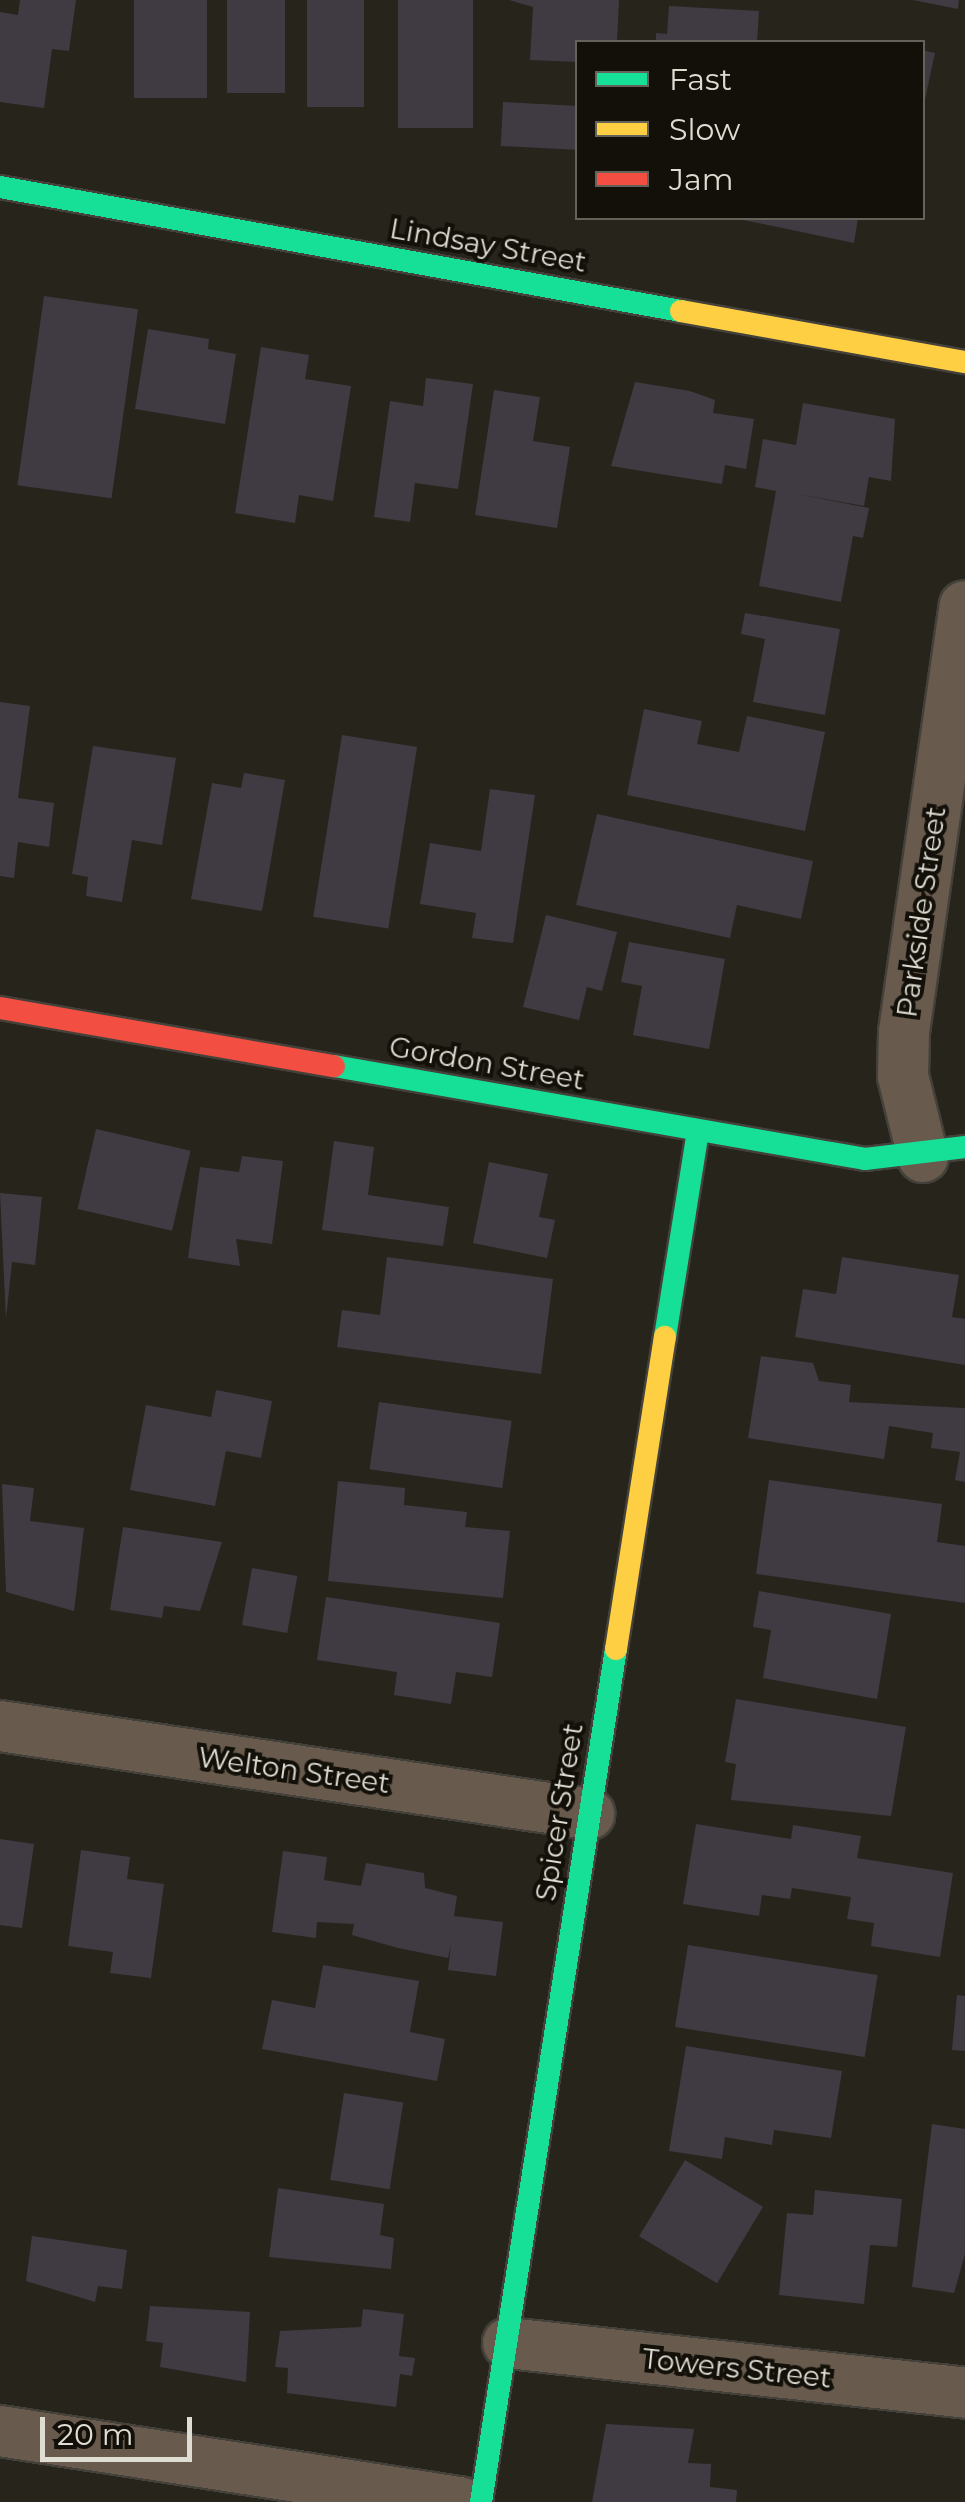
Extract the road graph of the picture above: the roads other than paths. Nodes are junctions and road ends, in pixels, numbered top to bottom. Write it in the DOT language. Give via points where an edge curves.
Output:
graph roads {
  1 [pos="0,187"];
  2 [pos="965,362"];
  3 [pos="965,606"];
  4 [pos="0,1008"];
  5 [pos="698,1131"];
  6 [pos="944,1152"];
  7 [pos="0,1726"];
  8 [pos="589,1814"];
  9 [pos="508,2343"];
  10 [pos="965,2393"];
  11 [pos="0,2431"];
  12 [pos="462,2502"];
  13 [pos="481,2502"];
  1 -- 2 [label="street, Lindsay Street"];
  3 -- 6 [label="street, Parkside Street" via="902,1076"];
  4 -- 5 [label="street, Gordon Street"];
  5 -- 6 [label="street, Gordon Street" via="865,1159"];
  5 -- 8 [label="street, Spicer Street"];
  7 -- 8 [label="street, Welton Street"];
  8 -- 9 [label="street, Spicer Street"];
  9 -- 10 [label="street, Towers Street"];
  9 -- 13 [label="street, Spicer Street"];
  11 -- 12 [label="street"];
}
